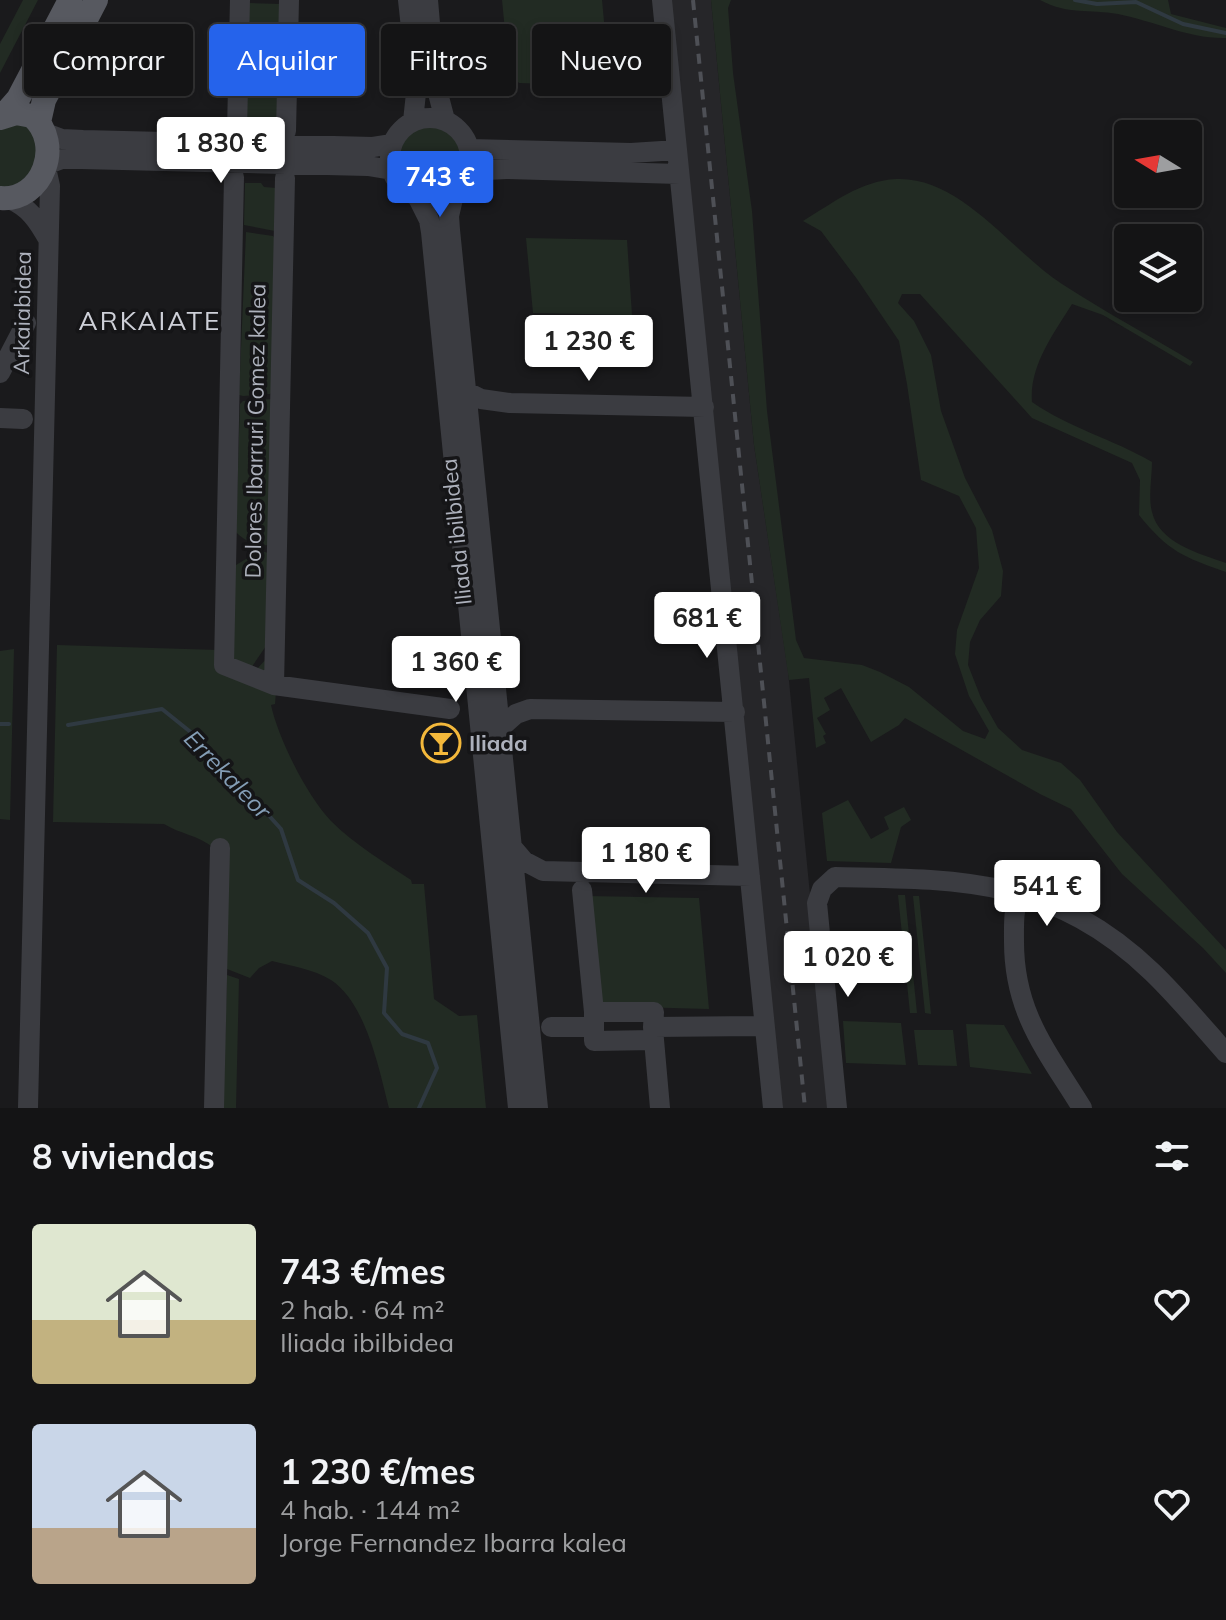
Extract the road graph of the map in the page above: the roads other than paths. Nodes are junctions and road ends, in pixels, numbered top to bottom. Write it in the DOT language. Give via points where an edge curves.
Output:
graph roads {
  1 [pos="70,0"];
  2 [pos="96,0"];
  3 [pos="240,0"];
  4 [pos="289,0"];
  5 [pos="408,0"];
  6 [pos="428,0"];
  7 [pos="662,0"];
  8 [pos="2,117"];
  9 [pos="445,120"];
  10 [pos="413,121"];
  11 [pos="43,127"];
  12 [pos="237,130"];
  13 [pos="286,131"];
  14 [pos="392,144"];
  15 [pos="470,149"];
  16 [pos="677,150"];
  17 [pos="46,167"];
  18 [pos="392,170"];
  19 [pos="469,171"];
  20 [pos="679,174"];
  21 [pos="234,177"];
  22 [pos="285,178"];
  23 [pos="455,190"];
  24 [pos="417,196"];
  25 [pos="5,198"];
  26 [pos="48,239"];
  27 [pos="26,323"];
  28 [pos="0,373"];
  29 [pos="467,392"];
  30 [pos="704,407"];
  31 [pos="0,418"];
  32 [pos="23,419"];
  33 [pos="274,685"];
  34 [pos="450,709"];
  35 [pos="735,712"];
  36 [pos="499,729"];
  37 [pos="512,847"];
  38 [pos="220,848"];
  39 [pos="543,871"];
  40 [pos="750,876"];
  41 [pos="582,890"];
  42 [pos="1020,893"];
  43 [pos="516,897"];
  44 [pos="594,1019"];
  45 [pos="756,1026"];
  46 [pos="551,1027"];
  47 [pos="654,1034"];
  48 [pos="1226,1053"];
  49 [pos="28,1108"];
  50 [pos="214,1108"];
  51 [pos="518,1108"];
  52 [pos="538,1108"];
  53 [pos="660,1108"];
  54 [pos="773,1108"];
  55 [pos="837,1108"];
  56 [pos="1082,1108"];
  1 -- 8 [label="main road" via="18,99"];
  2 -- 11 [label="main road" via="44,100"];
  3 -- 12 [label="street"];
  4 -- 13 [label="street"];
  5 -- 10 [label="street" via="417,84"];
  6 -- 9 [label="street" via="435,82"];
  7 -- 16 [label="street"];
  8 -- 11 [label="main road" via="26,114"];
  9 -- 10 [label="street"];
  9 -- 15 [label="street" via="461,131"];
  10 -- 14 [label="street"];
  11 -- 14 [label="street" via="62,139"];
  11 -- 17 [label="main road" via="50,146"];
  14 -- 18 [label="street"];
  15 -- 16 [label="street"];
  15 -- 19 [label="street"];
  16 -- 20 [label="street"];
  17 -- 18 [label="street" via="62,159 81,159"];
  17 -- 25 [label="main road" via="29,189"];
  17 -- 26 [label="street, Arkaiabidea"];
  18 -- 24 [label="street" via="401,186"];
  19 -- 20 [label="street"];
  19 -- 23 [label="street"];
  20 -- 30 [label="street"];
  21 -- 33 [label="street, Dolores Ibarruri Gomez kalea" via="224,665"];
  22 -- 33 [label="street, Dolores Ibarruri Gomez kalea"];
  23 -- 24 [label="street" via="433,198"];
  23 -- 29 [label="street, Iliada ibilbidea" via="449,216"];
  24 -- 51 [label="street, Iliada ibilbidea" via="431,232"];
  25 -- 26 [label="street, Arkaiabidea" via="37,219"];
  26 -- 49 [label="street, Arkaiabidea"];
  27 -- 28 [label="street"];
  29 -- 30 [label="street" via="510,403"];
  29 -- 36 [label="street, Iliada ibilbidea"];
  30 -- 35 [label="street"];
  31 -- 32 [label="street"];
  33 -- 34 [label="street"];
  35 -- 36 [label="street" via="530,709"];
  35 -- 40 [label="street"];
  36 -- 37 [label="street, Iliada ibilbidea"];
  37 -- 39 [label="street"];
  37 -- 43 [label="street, Iliada ibilbidea"];
  38 -- 50 [label="street"];
  39 -- 40 [label="street"];
  39 -- 43 [label="street"];
  40 -- 54 [label="street"];
  41 -- 44 [label="street"];
  42 -- 48 [label="street" via="1084,921 1131,954"];
  42 -- 55 [label="street" via="964,882 835,877 822,889 817,903"];
  42 -- 56 [label="street" via="1014,956 1021,1000"];
  43 -- 52 [label="street, Iliada ibilbidea"];
  44 -- 46 [label="street"];
  44 -- 47 [label="street" via="594,1041"];
  44 -- 47 [label="street" via="654,1012"];
  45 -- 47 [label="street"];
  47 -- 53 [label="street"];
}
